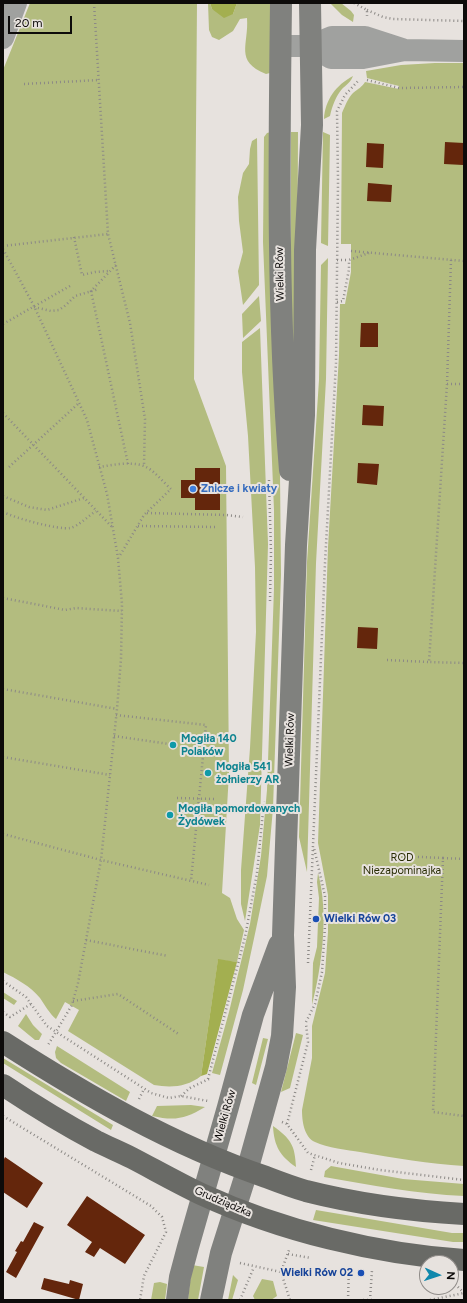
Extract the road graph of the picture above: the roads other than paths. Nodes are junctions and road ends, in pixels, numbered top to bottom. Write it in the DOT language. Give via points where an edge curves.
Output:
graph roads {
  1 [pos="16,3"];
  2 [pos="281,3"];
  3 [pos="310,3"];
  4 [pos="3,38"];
  5 [pos="281,46"];
  6 [pos="310,46"];
  7 [pos="405,50"];
  8 [pos="464,51"];
  9 [pos="296,545"];
  10 [pos="283,935"];
  11 [pos="3,1042"];
  12 [pos="3,1085"];
  13 [pos="213,1157"];
  14 [pos="247,1171"];
  15 [pos="202,1194"];
  16 [pos="236,1208"];
  17 [pos="464,1214"];
  18 [pos="464,1260"];
  19 [pos="177,1300"];
  20 [pos="211,1300"];
  1 -- 4 [label="street"];
  2 -- 5 [label="street, Wielki Rów"];
  3 -- 6 [label="street, Wielki Rów"];
  5 -- 6 [label="street"];
  5 -- 9 [label="street, Wielki Rów" via="280,272 285,417"];
  6 -- 7 [label="street" via="332,37 365,37"];
  6 -- 7 [label="street" via="330,58 363,58"];
  6 -- 9 [label="street, Wielki Rów" via="312,125 305,250 304,415"];
  7 -- 8 [label="street"];
  9 -- 10 [label="street, Wielki Rów"];
  10 -- 13 [label="street, Wielki Rów" via="253,1015"];
  10 -- 14 [label="street, Wielki Rów" via="285,987 282,1036"];
  11 -- 13 [label="main road" via="144,1125"];
  12 -- 15 [label="main road, Grudziądzka" via="96,1141"];
  13 -- 14 [label="main road"];
  13 -- 15 [label="street, Wielki Rów"];
  14 -- 16 [label="street, Wielki Rów"];
  14 -- 17 [label="main road" via="305,1191 403,1208"];
  15 -- 16 [label="main road, Grudziądzka"];
  15 -- 19 [label="street, Wielki Rów" via="180,1277"];
  16 -- 18 [label="main road, Grudziądzka" via="294,1229 363,1246"];
  16 -- 20 [label="street, Wielki Rów" via="221,1253"];
}
